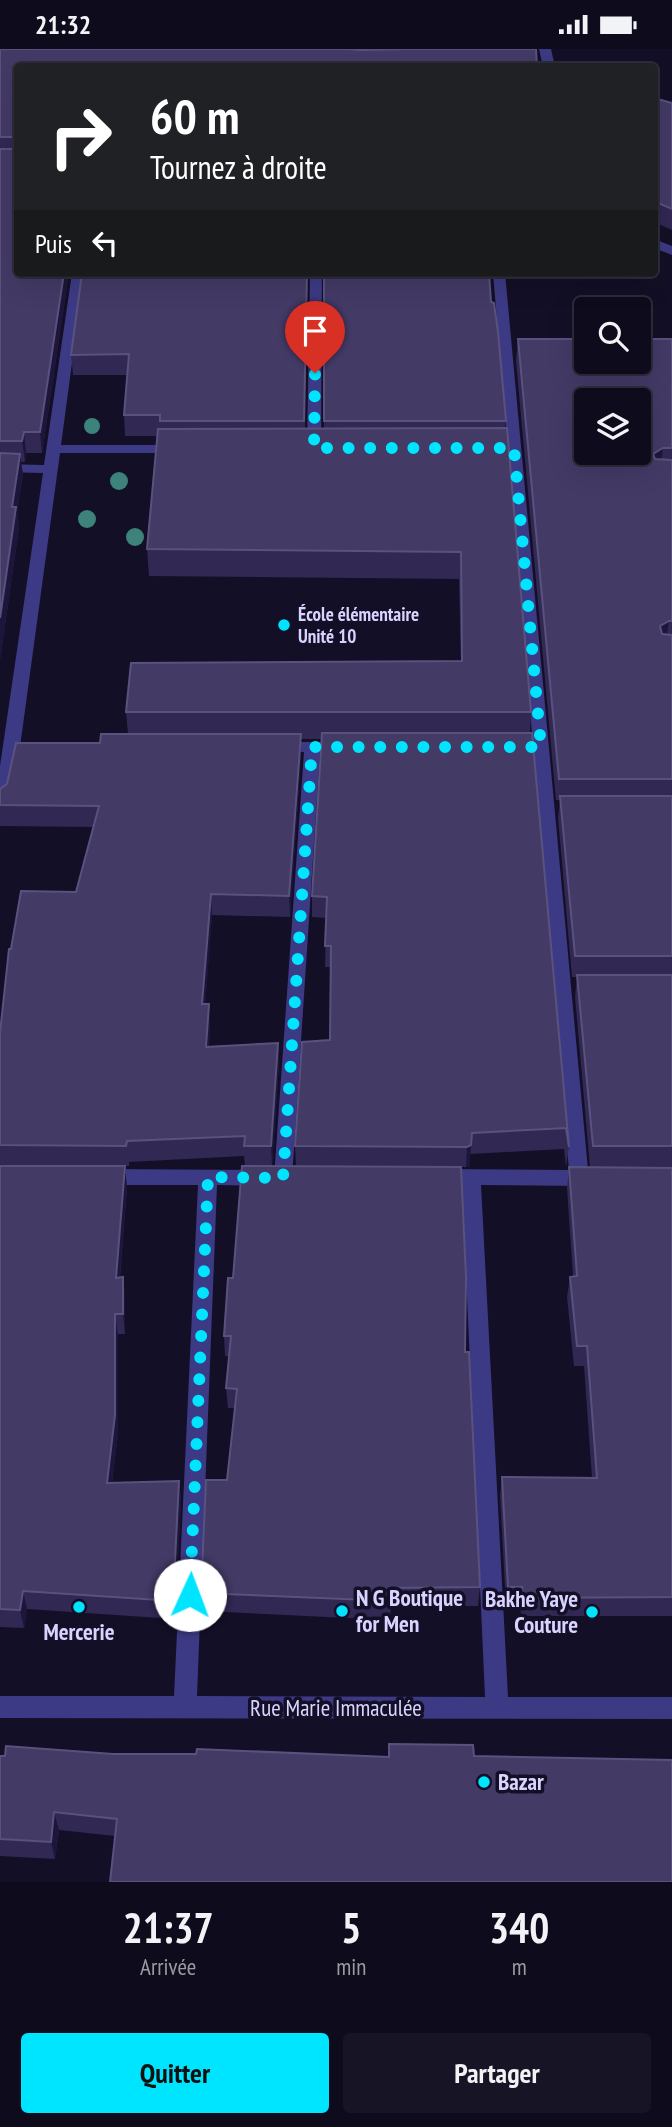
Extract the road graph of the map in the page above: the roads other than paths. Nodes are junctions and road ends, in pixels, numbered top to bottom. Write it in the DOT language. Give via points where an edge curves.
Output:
graph roads {
  1 [pos="77,277"];
  2 [pos="316,277"];
  3 [pos="500,277"];
  4 [pos="314,448"];
  5 [pos="54,449"];
  6 [pos="191,449"];
  7 [pos="0,468"];
  8 [pos="51,469"];
  9 [pos="257,747"];
  10 [pos="312,747"];
  11 [pos="366,747"];
  12 [pos="0,804"];
  13 [pos="83,1177"];
  14 [pos="208,1177"];
  15 [pos="417,1177"];
  16 [pos="471,1177"];
  17 [pos="579,1178"];
  18 [pos="606,1178"];
  19 [pos="0,1707"];
  20 [pos="185,1707"];
  21 [pos="497,1708"];
  22 [pos="672,1708"];
  1 -- 5 [label="street"];
  2 -- 4 [label="street"];
  3 -- 17 [label="street" via="512,347 508,448 534,747 554,809"];
  5 -- 6 [label="street"];
  5 -- 8 [label="street"];
  7 -- 8 [label="street"];
  8 -- 12 [label="street" via="19,747"];
  9 -- 10 [label="street"];
  10 -- 11 [label="street"];
  10 -- 14 [label="street" via="290,1178"];
  13 -- 14 [label="street"];
  14 -- 20 [label="street"];
  15 -- 16 [label="street"];
  16 -- 17 [label="street"];
  16 -- 21 [label="street"];
  17 -- 18 [label="street"];
  19 -- 20 [label="street, Rue Marie Immaculée"];
  20 -- 21 [label="street, Rue Marie Immaculée"];
  21 -- 22 [label="street, Rue Marie Immaculée"];
}
